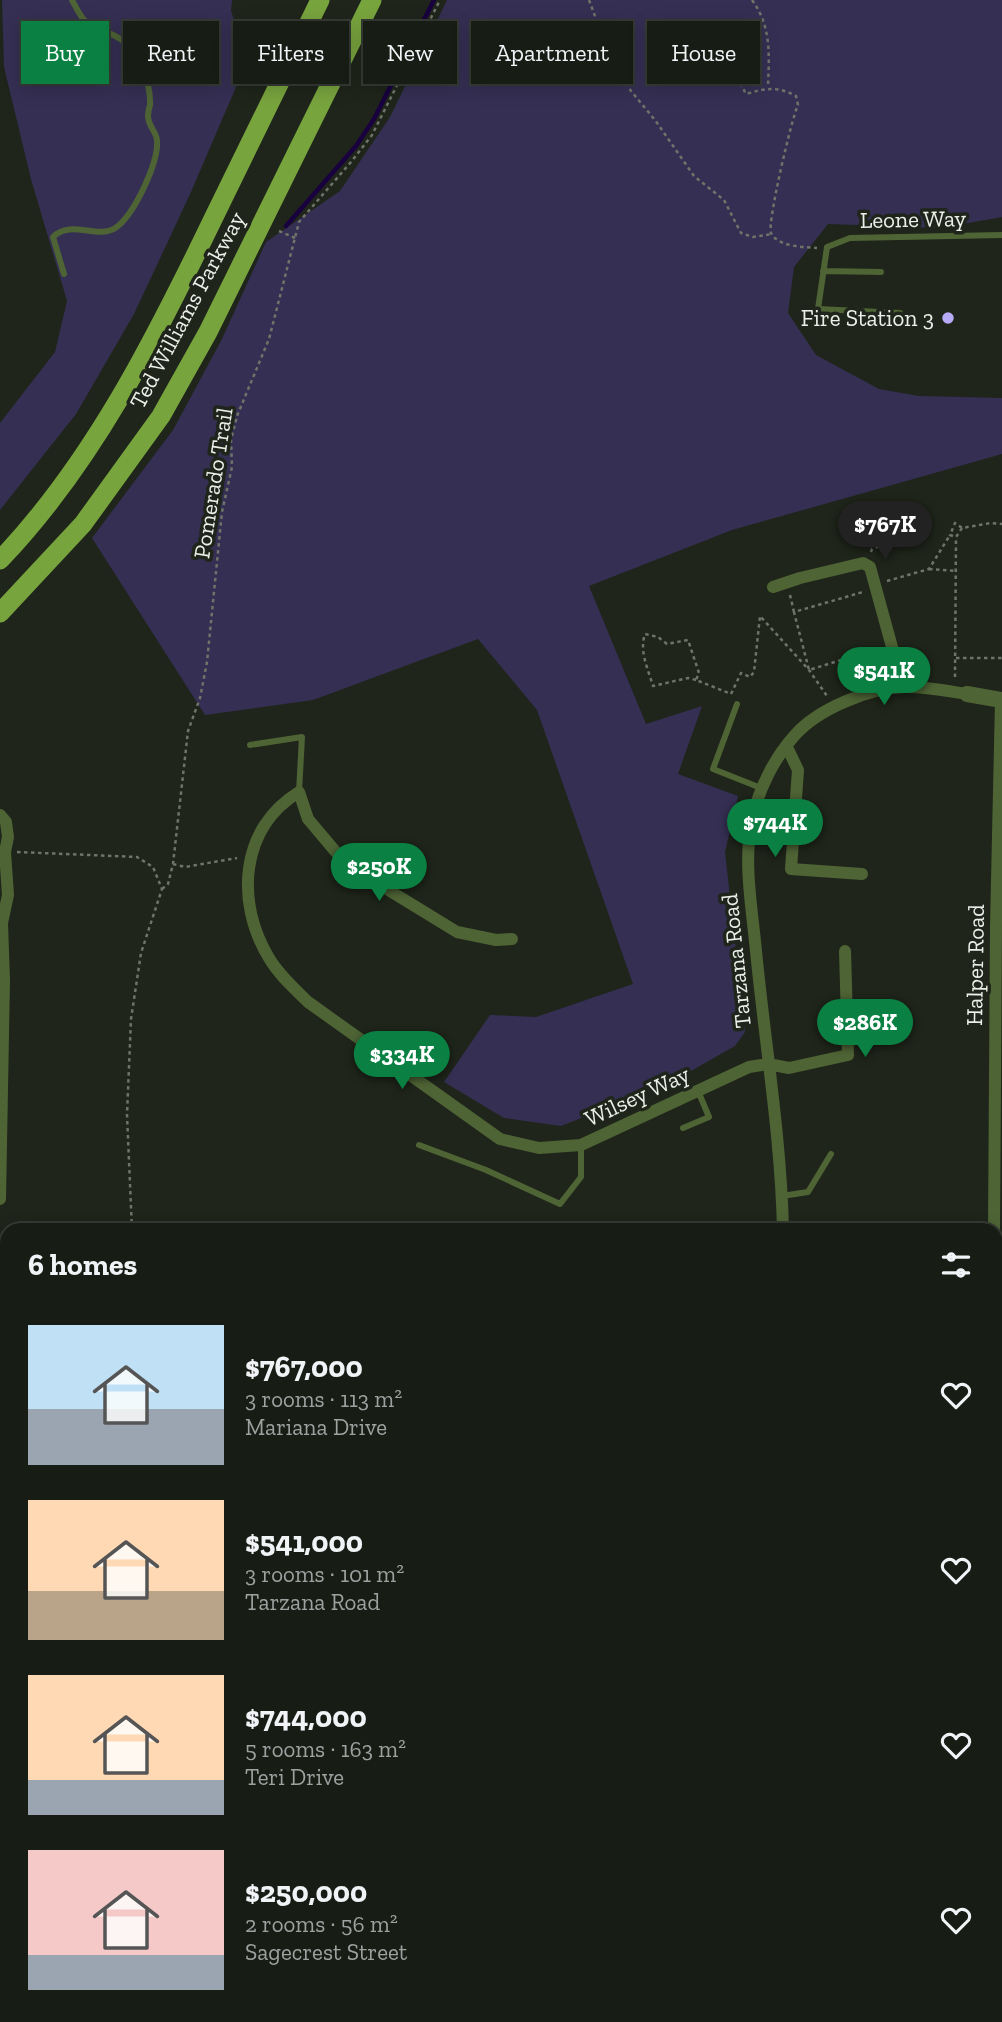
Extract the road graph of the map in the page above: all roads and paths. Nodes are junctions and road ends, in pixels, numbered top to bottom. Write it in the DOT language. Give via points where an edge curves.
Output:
graph roads {
  1 [pos="72,0"];
  2 [pos="320,0"];
  3 [pos="372,0"];
  4 [pos="440,0"];
  5 [pos="589,0"];
  6 [pos="752,0"];
  7 [pos="741,84"];
  8 [pos="768,87"];
  9 [pos="772,234"];
  10 [pos="1002,235"];
  11 [pos="827,247"];
  12 [pos="823,271"];
  13 [pos="881,272"];
  14 [pos="64,274"];
  15 [pos="900,313"];
  16 [pos="881,519"];
  17 [pos="1002,524"];
  18 [pos="962,528"];
  19 [pos="882,529"];
  20 [pos="875,531"];
  21 [pos="950,535"];
  22 [pos="884,537"];
  23 [pos="956,537"];
  24 [pos="877,539"];
  25 [pos="886,544"];
  26 [pos="879,546"];
  27 [pos="0,560"];
  28 [pos="866,565"];
  29 [pos="929,569"];
  30 [pos="956,571"];
  31 [pos="773,587"];
  32 [pos="875,587"];
  33 [pos="0,613"];
  34 [pos="956,658"];
  35 [pos="1002,658"];
  36 [pos="809,670"];
  37 [pos="696,680"];
  38 [pos="903,687"];
  39 [pos="867,693"];
  40 [pos="960,693"];
  41 [pos="1002,700"];
  42 [pos="737,704"];
  43 [pos="836,707"];
  44 [pos="250,744"];
  45 [pos="787,747"];
  46 [pos="761,788"];
  47 [pos="299,792"];
  48 [pos="0,815"];
  49 [pos="3,853"];
  50 [pos="251,859"];
  51 [pos="173,863"];
  52 [pos="862,874"];
  53 [pos="162,889"];
  54 [pos="1,920"];
  55 [pos="512,939"];
  56 [pos="845,951"];
  57 [pos="768,1064"];
  58 [pos="698,1091"];
  59 [pos="683,1128"];
  60 [pos="419,1145"];
  61 [pos="581,1146"];
  62 [pos="831,1154"];
  63 [pos="782,1196"];
  64 [pos="0,1199"];
  65 [pos="132,1223"];
  66 [pos="783,1223"];
  67 [pos="994,1223"];
  1 -- 14 [label="lane" via="84,21 123,41 136,56 147,85 148,115 157,143 149,175 117,228 102,232 71,228 53,237"];
  2 -- 27 [label="main road, Ted Williams Parkway" via="184,280 124,391 53,500"];
  3 -- 33 [label="main road, Ted Williams Parkway" via="208,332 161,416 83,524"];
  4 -- 51 [label="path, Pomerado Trail" via="372,135 299,222 269,339 241,401 222,512 207,662 188,731"];
  5 -- 9 [label="path" via="608,51 631,91 694,176 724,200 741,233 753,237"];
  6 -- 8 [label="path" via="770,42"];
  7 -- 8 [label="path" via="746,94"];
  8 -- 9 [label="path" via="796,96 798,104 772,204"];
  9 -- 11 [label="path" via="796,246"];
  10 -- 11 [label="lane, Leone Way" via="850,238"];
  11 -- 12 [label="lane"];
  12 -- 13 [label="lane"];
  12 -- 15 [label="lane" via="818,309"];
  16 -- 20 [label="path" via="873,522"];
  17 -- 18 [label="path"];
  18 -- 21 [label="path" via="955,523"];
  18 -- 23 [label="path"];
  19 -- 20 [label="path"];
  20 -- 24 [label="path"];
  21 -- 23 [label="path"];
  21 -- 29 [label="path"];
  22 -- 24 [label="path"];
  23 -- 30 [label="path"];
  24 -- 26 [label="path"];
  25 -- 26 [label="path"];
  26 -- 28 [label="path" via="872,549"];
  28 -- 31 [label="street"];
  28 -- 32 [label="street"];
  29 -- 30 [label="path"];
  29 -- 32 [label="path"];
  30 -- 34 [label="path"];
  32 -- 36 [label="path" via="794,612"];
  32 -- 38 [label="street"];
  34 -- 35 [label="path"];
  34 -- 40 [label="path"];
  36 -- 37 [label="path" via="760,616 750,677 741,673 731,694"];
  36 -- 39 [label="path" via="857,655"];
  36 -- 43 [label="path"];
  37 -- 37 [label="path" via="699,673 688,639 667,644 645,634 643,653 653,686"];
  38 -- 39 [label="street, Tarzana Road"];
  38 -- 40 [label="street, Tarzana Road"];
  39 -- 43 [label="street, Tarzana Road"];
  40 -- 41 [label="street"];
  41 -- 67 [label="street, Halper Road"];
  42 -- 46 [label="lane" via="713,769"];
  43 -- 45 [label="street, Tarzana Road" via="795,734"];
  44 -- 47 [label="lane" via="302,737"];
  45 -- 46 [label="street, Tarzana Road"];
  45 -- 52 [label="street" via="798,770 791,869"];
  46 -- 57 [label="street, Tarzana Road" via="752,821 748,871"];
  47 -- 50 [label="street, Wilsey Way" via="283,802 259,834"];
  47 -- 55 [label="street" via="308,819 346,863 457,932"];
  48 -- 49 [label="street" via="8,831"];
  49 -- 53 [label="path" via="137,857 153,867"];
  49 -- 54 [label="street" via="8,895"];
  50 -- 51 [label="path" via="185,867"];
  50 -- 61 [label="street, Wilsey Way" via="246,888 253,919 268,956 308,1002 500,1139 539,1148"];
  51 -- 53 [label="path, Pomerado Trail" via="168,884"];
  53 -- 65 [label="path, Pomerado Trail" via="141,953 131,1019 127,1115"];
  54 -- 64 [label="street"];
  56 -- 57 [label="street, Wilsey Way" via="848,1055 789,1068"];
  57 -- 58 [label="street, Wilsey Way" via="749,1067"];
  57 -- 63 [label="street, Tarzana Road"];
  58 -- 59 [label="lane" via="709,1116"];
  58 -- 61 [label="street, Wilsey Way"];
  60 -- 61 [label="lane" via="560,1204 581,1177"];
  62 -- 63 [label="lane" via="808,1192"];
  63 -- 66 [label="street, Tarzana Road"];
}
